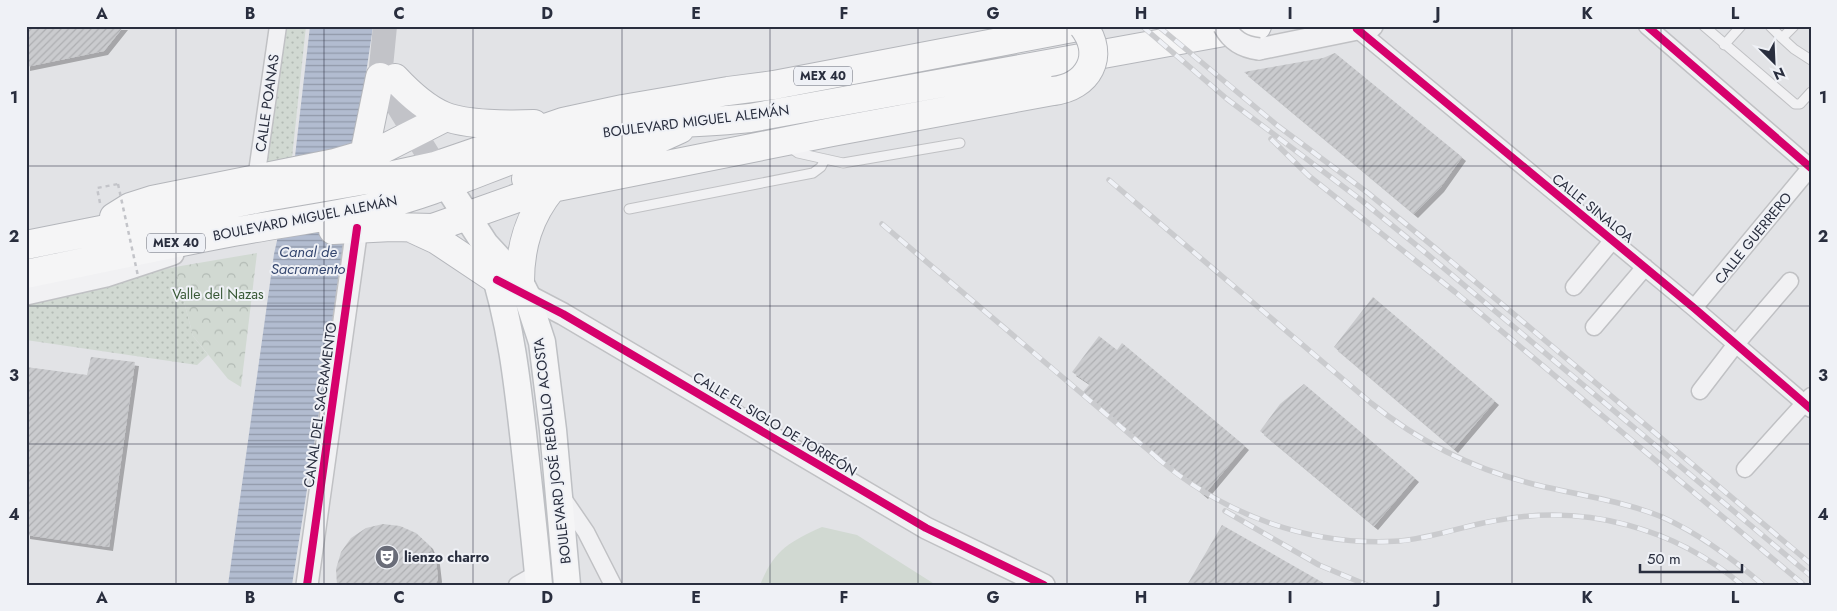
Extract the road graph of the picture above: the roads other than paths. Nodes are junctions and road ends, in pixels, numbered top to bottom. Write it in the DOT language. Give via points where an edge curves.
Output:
graph roads {
  1 [pos="278,26"];
  2 [pos="385,26"];
  3 [pos="400,26"];
  4 [pos="986,26"];
  5 [pos="1083,26"];
  6 [pos="1224,26"];
  7 [pos="1647,26"];
  8 [pos="1704,26"];
  9 [pos="1741,26"];
  10 [pos="1770,26"];
  11 [pos="1794,26"];
  12 [pos="1364,28"];
  13 [pos="1258,38"];
  14 [pos="1782,38"];
  15 [pos="1724,44"];
  16 [pos="1811,60"];
  17 [pos="805,79"];
  18 [pos="389,84"];
  19 [pos="1811,92"];
  20 [pos="679,98"];
  21 [pos="830,103"];
  22 [pos="446,117"];
  23 [pos="562,122"];
  24 [pos="689,124"];
  25 [pos="414,134"];
  26 [pos="783,142"];
  27 [pos="960,143"];
  28 [pos="364,155"];
  29 [pos="825,159"];
  30 [pos="628,163"];
  31 [pos="573,164"];
  32 [pos="614,165"];
  33 [pos="1811,167"];
  34 [pos="339,173"];
  35 [pos="261,188"];
  36 [pos="552,188"];
  37 [pos="452,193"];
  38 [pos="629,209"];
  39 [pos="340,224"];
  40 [pos="411,228"];
  41 [pos="1612,241"];
  42 [pos="26,245"];
  43 [pos="1645,267"];
  44 [pos="29,280"];
  45 [pos="1790,281"];
  46 [pos="515,286"];
  47 [pos="1574,287"];
  48 [pos="1694,308"];
  49 [pos="1594,327"];
  50 [pos="1736,344"];
  51 [pos="1700,390"];
  52 [pos="1808,402"];
  53 [pos="550,406"];
  54 [pos="521,413"];
  55 [pos="1745,469"];
  56 [pos="559,492"];
  57 [pos="531,581"];
  58 [pos="307,585"];
  59 [pos="567,585"];
  60 [pos="613,585"];
  61 [pos="1044,585"];
  1 -- 35 [label="street, CALLE POANAS"];
  2 -- 18 [label="main road"];
  3 -- 18 [label="main road"];
  4 -- 20 [label="highway" via="819,59"];
  5 -- 17 [label="highway, BOULEVARD MIGUEL ALEMÁN / MEX 40"];
  5 -- 26 [label="highway, bridge" via="1093,50 1092,63 1078,84 1066,89"];
  6 -- 13 [label="street, bridge" via="1231,37 1248,48"];
  7 -- 33 [label="street"];
  8 -- 15 [label="lane"];
  9 -- 15 [label="lane"];
  10 -- 14 [label="lane"];
  11 -- 14 [label="lane"];
  12 -- 13 [label="street"];
  12 -- 41 [label="street, CALLE SINALOA"];
  13 -- 21 [label="highway, BOULEVARD MIGUEL ALEMÁN / MEX 40"];
  14 -- 16 [label="lane"];
  15 -- 19 [label="lane" via="1795,104 1800,104"];
  17 -- 20 [label="highway, BOULEVARD MIGUEL ALEMÁN / MEX 40"];
  17 -- 24 [label="highway"];
  18 -- 22 [label="highway"];
  18 -- 25 [label="main road"];
  18 -- 28 [label="highway"];
  20 -- 23 [label="highway, BOULEVARD MIGUEL ALEMÁN / MEX 40"];
  21 -- 24 [label="highway, BOULEVARD MIGUEL ALEMÁN / MEX 40" via="750,118"];
  21 -- 26 [label="highway"];
  22 -- 23 [label="highway" via="502,124"];
  22 -- 25 [label="highway"];
  23 -- 37 [label="highway, BOULEVARD MIGUEL ALEMÁN / MEX 40"];
  24 -- 31 [label="highway" via="645,145"];
  24 -- 37 [label="highway, BOULEVARD MIGUEL ALEMÁN / MEX 40" via="635,127 589,135 531,153"];
  25 -- 28 [label="highway"];
  25 -- 37 [label="main road"];
  26 -- 29 [label="lane" via="798,153"];
  26 -- 30 [label="lane" via="740,141"];
  26 -- 36 [label="highway"];
  27 -- 29 [label="lane" via="843,163"];
  28 -- 34 [label="highway"];
  29 -- 38 [label="lane" via="821,168 813,172"];
  31 -- 32 [label="lane"];
  31 -- 37 [label="highway" via="486,194"];
  33 -- 48 [label="street, CALLE GUERRERO"];
  34 -- 35 [label="highway, BOULEVARD MIGUEL ALEMÁN / MEX 40"];
  34 -- 35 [label="highway" via="294,172"];
  34 -- 37 [label="highway, BOULEVARD MIGUEL ALEMÁN / MEX 40" via="389,176"];
  35 -- 42 [label="highway, BOULEVARD MIGUEL ALEMÁN / MEX 40" via="95,232"];
  36 -- 37 [label="highway" via="520,197"];
  36 -- 46 [label="highway" via="537,208 526,232"];
  37 -- 39 [label="highway, BOULEVARD MIGUEL ALEMÁN / MEX 40" via="408,198 379,206"];
  37 -- 40 [label="highway" via="433,228"];
  37 -- 46 [label="main road, BOULEVARD JOSÉ REBOLLO ACOSTA"];
  39 -- 40 [label="highway"];
  39 -- 44 [label="highway, BOULEVARD MIGUEL ALEMÁN / MEX 40" via="204,237"];
  39 -- 58 [label="street, CANAL DEL SACRAMENTO"];
  40 -- 46 [label="highway"];
  41 -- 43 [label="street, CALLE SINALOA"];
  41 -- 47 [label="street"];
  43 -- 48 [label="street, CALLE SINALOA"];
  43 -- 49 [label="street"];
  45 -- 50 [label="street"];
  46 -- 53 [label="main road, BOULEVARD JOSÉ REBOLLO ACOSTA" via="542,342"];
  46 -- 54 [label="main road, BOULEVARD JOSÉ REBOLLO ACOSTA" via="512,353"];
  46 -- 61 [label="street, CALLE EL SIGLO DE TORREÓN" via="926,528"];
  48 -- 50 [label="street, CALLE SINALOA"];
  50 -- 51 [label="street"];
  50 -- 52 [label="street, CALLE SINALOA"];
  52 -- 55 [label="street"];
  53 -- 54 [label="main road"];
  53 -- 56 [label="main road, BOULEVARD JOSÉ REBOLLO ACOSTA"];
  54 -- 57 [label="main road, BOULEVARD JOSÉ REBOLLO ACOSTA"];
  56 -- 59 [label="main road, BOULEVARD JOSÉ REBOLLO ACOSTA"];
  56 -- 60 [label="street" via="586,532"];
}
